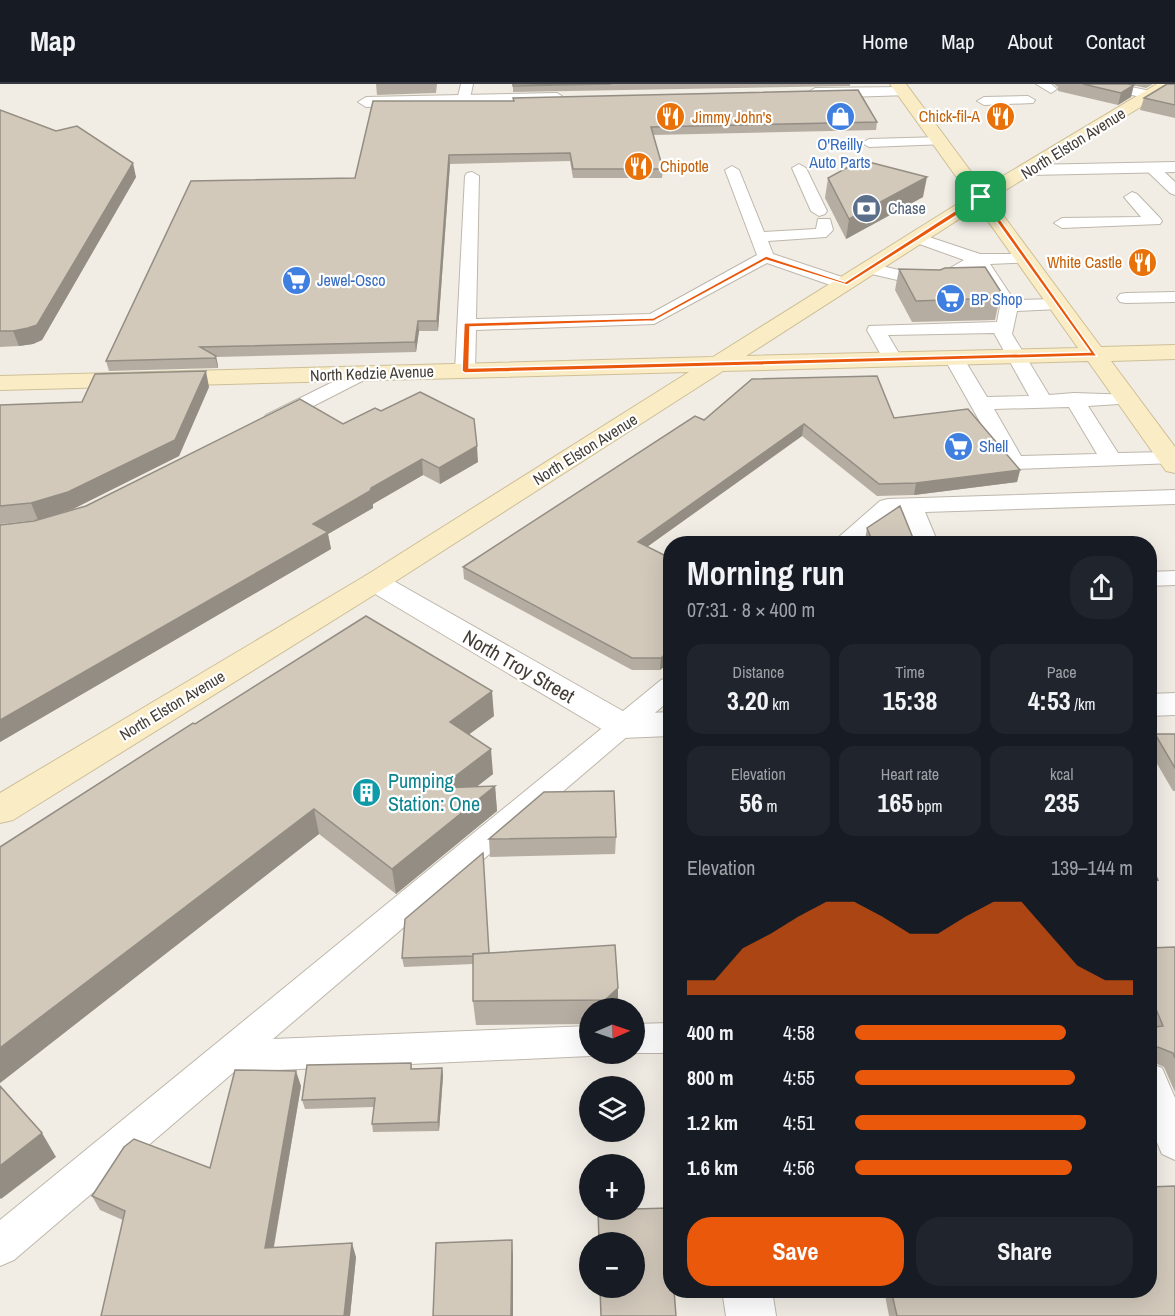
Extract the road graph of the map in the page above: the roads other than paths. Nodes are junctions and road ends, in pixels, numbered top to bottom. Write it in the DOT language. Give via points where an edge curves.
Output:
graph roads {
  1 [pos="1012,84"];
  2 [pos="1099,84"];
  3 [pos="1168,84"];
  4 [pos="901,88"];
  5 [pos="465,92"];
  6 [pos="804,94"];
  7 [pos="1150,95"];
  8 [pos="578,98"];
  9 [pos="984,101"];
  10 [pos="366,102"];
  11 [pos="1108,102"];
  12 [pos="1130,108"];
  13 [pos="941,141"];
  14 [pos="869,143"];
  15 [pos="1175,167"];
  16 [pos="799,168"];
  17 [pos="1152,168"];
  18 [pos="732,170"];
  19 [pos="1029,170"];
  20 [pos="472,176"];
  21 [pos="1175,190"];
  22 [pos="981,197"];
  23 [pos="1132,197"];
  24 [pos="1062,223"];
  25 [pos="758,237"];
  26 [pos="917,238"];
  27 [pos="766,257"];
  28 [pos="1025,258"];
  29 [pos="978,259"];
  30 [pos="869,268"];
  31 [pos="845,284"];
  32 [pos="1175,297"];
  33 [pos="1126,298"];
  34 [pos="1059,304"];
  35 [pos="1009,306"];
  36 [pos="466,325"];
  37 [pos="1005,327"];
  38 [pos="1175,352"];
  39 [pos="1095,354"];
  40 [pos="1016,356"];
  41 [pos="954,358"];
  42 [pos="893,360"];
  43 [pos="720,364"];
  44 [pos="465,371"];
  45 [pos="363,373"];
  46 [pos="0,383"];
  47 [pos="1074,399"];
  48 [pos="1127,399"];
  49 [pos="1042,400"];
  50 [pos="981,403"];
  51 [pos="257,427"];
  52 [pos="1112,460"];
  53 [pos="1172,461"];
  54 [pos="1175,497"];
  55 [pos="911,506"];
  56 [pos="852,536"];
  57 [pos="923,536"];
  58 [pos="1175,578"];
  59 [pos="1157,579"];
  60 [pos="375,582"];
  61 [pos="663,692"];
  62 [pos="1175,704"];
  63 [pos="1157,705"];
  64 [pos="622,726"];
  65 [pos="663,729"];
  66 [pos="0,810"];
  67 [pos="663,1038"];
  68 [pos="645,1039"];
  69 [pos="579,1041"];
  70 [pos="225,1057"];
  71 [pos="1157,1098"];
  72 [pos="1175,1142"];
  73 [pos="0,1246"];
  74 [pos="748,1298"];
  75 [pos="751,1316"];
  1 -- 9 [label="lane" via="1028,100"];
  2 -- 7 [label="lane"];
  3 -- 7 [label="main road, North Elston Avenue"];
  4 -- 6 [label="street"];
  4 -- 13 [label="main road"];
  5 -- 8 [label="street"];
  5 -- 10 [label="street"];
  7 -- 12 [label="main road, North Elston Avenue"];
  11 -- 12 [label="lane"];
  12 -- 19 [label="main road, North Elston Avenue"];
  13 -- 14 [label="lane"];
  13 -- 22 [label="main road"];
  15 -- 17 [label="street"];
  16 -- 25 [label="lane" via="825,230 820,234"];
  17 -- 19 [label="street"];
  17 -- 21 [label="lane"];
  18 -- 25 [label="lane"];
  19 -- 22 [label="main road, North Elston Avenue"];
  20 -- 36 [label="lane"];
  22 -- 26 [label="main road, North Elston Avenue"];
  22 -- 28 [label="main road"];
  23 -- 24 [label="lane" via="1154,221"];
  25 -- 27 [label="lane"];
  26 -- 29 [label="lane"];
  26 -- 30 [label="main road, North Elston Avenue"];
  27 -- 31 [label="lane"];
  27 -- 36 [label="lane" via="654,320"];
  28 -- 29 [label="lane"];
  28 -- 34 [label="main road"];
  29 -- 30 [label="lane" via="936,284"];
  29 -- 35 [label="lane"];
  30 -- 31 [label="main road, North Elston Avenue"];
  31 -- 43 [label="main road, North Elston Avenue"];
  32 -- 33 [label="lane"];
  34 -- 35 [label="lane"];
  34 -- 39 [label="main road"];
  35 -- 37 [label="lane"];
  36 -- 44 [label="lane"];
  37 -- 40 [label="lane" via="1003,334"];
  37 -- 42 [label="lane" via="876,330"];
  38 -- 39 [label="main road, North Kedzie Avenue"];
  39 -- 40 [label="main road, North Kedzie Avenue"];
  39 -- 48 [label="main road"];
  40 -- 41 [label="main road, North Kedzie Avenue"];
  40 -- 49 [label="lane"];
  41 -- 42 [label="main road, North Kedzie Avenue"];
  41 -- 50 [label="lane"];
  42 -- 43 [label="main road, North Kedzie Avenue"];
  43 -- 44 [label="main road, North Kedzie Avenue"];
  43 -- 60 [label="main road, North Elston Avenue"];
  44 -- 45 [label="main road, North Kedzie Avenue"];
  45 -- 46 [label="main road, North Kedzie Avenue"];
  45 -- 51 [label="lane"];
  47 -- 48 [label="lane"];
  47 -- 49 [label="lane"];
  47 -- 52 [label="lane"];
  48 -- 53 [label="main road"];
  49 -- 50 [label="lane"];
  50 -- 52 [label="lane" via="1014,464"];
  52 -- 53 [label="lane"];
  54 -- 55 [label="lane"];
  55 -- 56 [label="lane" via="888,506"];
  55 -- 57 [label="lane"];
  58 -- 59 [label="lane"];
  60 -- 64 [label="street, North Troy Street"];
  60 -- 66 [label="main road, North Elston Avenue"];
  61 -- 64 [label="lane"];
  62 -- 63 [label="street"];
  64 -- 65 [label="street"];
  64 -- 70 [label="lane"];
  67 -- 68 [label="lane"];
  69 -- 70 [label="lane"];
  70 -- 73 [label="lane"];
  71 -- 72 [label="lane"];
  74 -- 75 [label="street"];
}
